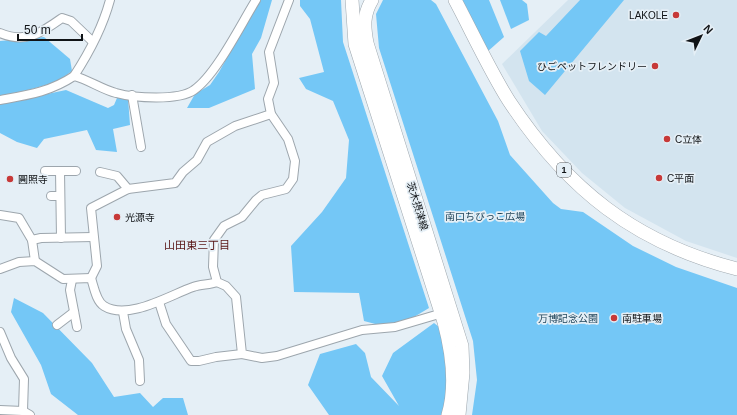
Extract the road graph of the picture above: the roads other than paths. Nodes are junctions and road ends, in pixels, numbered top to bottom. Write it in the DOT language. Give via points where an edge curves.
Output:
graph roads {
  1 [pos="110,0"];
  2 [pos="256,0"];
  3 [pos="289,0"];
  4 [pos="352,0"];
  5 [pos="372,0"];
  6 [pos="456,3"];
  7 [pos="0,34"];
  8 [pos="93,42"];
  9 [pos="74,76"];
  10 [pos="132,95"];
  11 [pos="0,100"];
  12 [pos="271,114"];
  13 [pos="141,147"];
  14 [pos="60,171"];
  15 [pos="76,171"];
  16 [pos="45,172"];
  17 [pos="100,172"];
  18 [pos="128,188"];
  19 [pos="51,196"];
  20 [pos="60,196"];
  21 [pos="0,214"];
  22 [pos="93,237"];
  23 [pos="61,238"];
  24 [pos="32,240"];
  25 [pos="35,261"];
  26 [pos="737,269"];
  27 [pos="2,270"];
  28 [pos="91,278"];
  29 [pos="72,280"];
  30 [pos="217,282"];
  31 [pos="159,302"];
  32 [pos="74,312"];
  33 [pos="123,312"];
  34 [pos="446,312"];
  35 [pos="57,325"];
  36 [pos="77,327"];
  37 [pos="0,332"];
  38 [pos="242,354"];
  39 [pos="140,381"];
  40 [pos="0,410"];
  41 [pos="26,413"];
  42 [pos="448,415"];
  43 [pos="459,415"];
  1 -- 8 [label="street"];
  2 -- 10 [label="street" via="207,79 193,91 156,98"];
  3 -- 12 [label="street" via="269,52 274,83 268,100"];
  4 -- 34 [label="main road, 茨木摂津線" via="355,44"];
  5 -- 34 [label="main road, 茨木摂津線" via="366,10 364,26 367,43"];
  6 -- 26 [label="main road, 1" via="509,100 537,140 601,206 680,252"];
  7 -- 8 [label="street" via="12,39 39,34 62,18 71,21"];
  8 -- 9 [label="street"];
  9 -- 10 [label="street" via="116,93"];
  9 -- 11 [label="street" via="58,87"];
  10 -- 13 [label="street"];
  12 -- 18 [label="street" via="235,126 207,142 197,160 175,183"];
  12 -- 30 [label="street" via="288,139 295,161 293,179 286,189 262,195 242,217 224,226 214,240 213,267"];
  14 -- 15 [label="street"];
  14 -- 16 [label="street"];
  14 -- 20 [label="street"];
  17 -- 18 [label="street" via="117,176"];
  18 -- 22 [label="street" via="91,208"];
  19 -- 20 [label="street"];
  20 -- 23 [label="street"];
  21 -- 24 [label="street" via="19,218"];
  22 -- 23 [label="street"];
  22 -- 28 [label="street" via="96,266"];
  23 -- 24 [label="street"];
  24 -- 25 [label="street"];
  25 -- 27 [label="street" via="19,262"];
  25 -- 29 [label="street" via="63,279"];
  28 -- 29 [label="street"];
  28 -- 33 [label="street" via="96,295 103,306"];
  29 -- 32 [label="street" via="70,290"];
  30 -- 31 [label="street" via="195,286"];
  30 -- 38 [label="street" via="226,286 236,297"];
  31 -- 33 [label="street"];
  31 -- 38 [label="street" via="166,324 191,361"];
  32 -- 35 [label="street"];
  32 -- 36 [label="street"];
  33 -- 39 [label="street" via="126,329 139,360"];
  34 -- 38 [label="street" via="395,327 362,330 277,356 262,358"];
  34 -- 42 [label="main road, 茨木摂津線" via="452,373"];
  34 -- 43 [label="main road, 茨木摂津線" via="462,346 463,373"];
  37 -- 41 [label="street" via="11,358 24,379"];
  40 -- 41 [label="street"];
}
